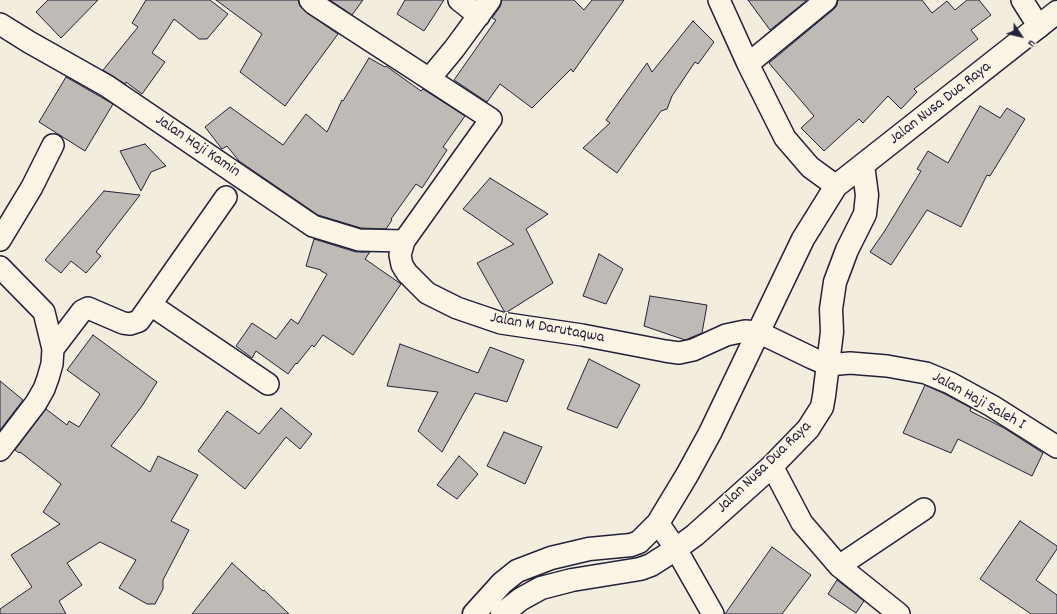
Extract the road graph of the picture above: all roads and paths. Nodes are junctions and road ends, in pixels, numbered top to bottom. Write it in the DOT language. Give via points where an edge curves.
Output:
graph roads {
  1 [pos="310,0"];
  2 [pos="459,0"];
  3 [pos="719,0"];
  4 [pos="826,0"];
  5 [pos="1022,0"];
  6 [pos="485,8"];
  7 [pos="1057,12"];
  8 [pos="0,24"];
  9 [pos="1039,27"];
  10 [pos="748,64"];
  11 [pos="430,78"];
  12 [pos="53,145"];
  13 [pos="863,165"];
  14 [pos="836,186"];
  15 [pos="226,197"];
  16 [pos="0,240"];
  17 [pos="404,240"];
  18 [pos="0,267"];
  19 [pos="151,306"];
  20 [pos="758,332"];
  21 [pos="53,349"];
  22 [pos="828,365"];
  23 [pos="268,384"];
  24 [pos="1057,447"];
  25 [pos="0,450"];
  26 [pos="772,466"];
  27 [pos="924,509"];
  28 [pos="658,523"];
  29 [pos="676,550"];
  30 [pos="839,566"];
  31 [pos="474,614"];
  32 [pos="502,614"];
  33 [pos="713,614"];
  34 [pos="899,614"];
  1 -- 11 [label="street"];
  2 -- 6 [label="street"];
  3 -- 10 [label="street"];
  4 -- 10 [label="street"];
  5 -- 9 [label="street"];
  6 -- 11 [label="street"];
  7 -- 9 [label="street, Jalan Nusa Dua Raya"];
  8 -- 17 [label="street, Jalan Haji Kamin" via="107,86 313,226 359,240"];
  9 -- 13 [label="street, Jalan Nusa Dua Raya"];
  10 -- 14 [label="street" via="785,138 810,167"];
  11 -- 17 [label="street, Jalan M Darutaqwa" via="491,119"];
  12 -- 16 [label="street" via="32,187"];
  13 -- 14 [label="street, Jalan Nusa Dua Raya"];
  13 -- 22 [label="street, Jalan Nusa Dua Raya" via="866,210 835,282"];
  14 -- 20 [label="street, Jalan Nusa Dua Raya" via="803,239"];
  15 -- 19 [label="street"];
  17 -- 20 [label="street, Jalan M Darutaqwa" via="400,255 402,265 427,293 457,308 501,323 679,353 693,350 736,332"];
  18 -- 21 [label="street" via="44,312"];
  19 -- 21 [label="street" via="139,321 130,324 88,308 82,311"];
  19 -- 23 [label="street"];
  20 -- 22 [label="street, Jalan Haji Saleh I"];
  20 -- 28 [label="street, Jalan Nusa Dua Raya" via="710,433"];
  21 -- 25 [label="street" via="52,364 44,389"];
  22 -- 24 [label="street, Jalan Haji Saleh I" via="850,363 887,366 926,373 992,406"];
  22 -- 26 [label="street, Jalan Nusa Dua Raya" via="822,407 816,418"];
  26 -- 29 [label="street, Jalan Nusa Dua Raya"];
  26 -- 30 [label="street" via="802,523"];
  27 -- 30 [label="street"];
  28 -- 29 [label="street"];
  28 -- 31 [label="street, Jalan Nusa Dua Raya" via="639,542 631,545 589,549 551,558 517,571 498,587"];
  29 -- 32 [label="street, Jalan Nusa Dua Raya" via="640,569 572,580 541,588"];
  29 -- 33 [label="street"];
  30 -- 34 [label="street"];
}
